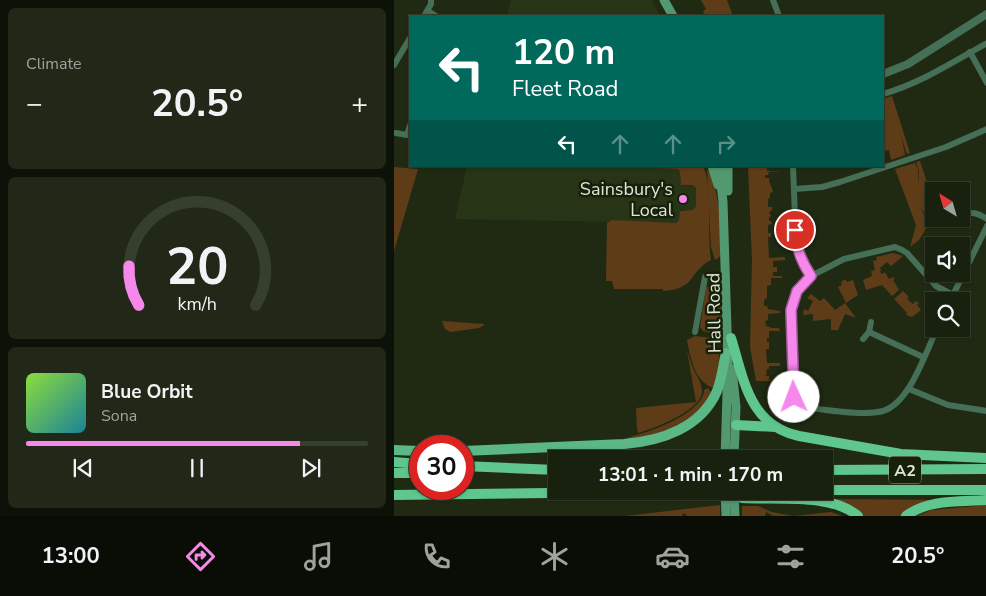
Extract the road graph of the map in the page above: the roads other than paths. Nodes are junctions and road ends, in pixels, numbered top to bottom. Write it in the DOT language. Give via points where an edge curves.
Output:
graph roads {
  1 [pos="431,0"];
  2 [pos="664,0"];
  3 [pos="773,0"];
  4 [pos="426,14"];
  5 [pos="986,14"];
  6 [pos="672,15"];
  7 [pos="779,15"];
  8 [pos="409,40"];
  9 [pos="986,43"];
  10 [pos="970,52"];
  11 [pos="394,65"];
  12 [pos="884,74"];
  13 [pos="986,83"];
  14 [pos="884,94"];
  15 [pos="409,128"];
  16 [pos="986,129"];
  17 [pos="396,133"];
  18 [pos="712,167"];
  19 [pos="719,167"];
  20 [pos="728,167"];
  21 [pos="793,167"];
  22 [pos="794,189"];
  23 [pos="723,191"];
  24 [pos="970,212"];
  25 [pos="986,219"];
  26 [pos="986,226"];
  27 [pos="811,276"];
  28 [pos="705,277"];
  29 [pos="943,292"];
  30 [pos="954,292"];
  31 [pos="871,322"];
  32 [pos="695,332"];
  33 [pos="869,332"];
  34 [pos="933,337"];
  35 [pos="731,338"];
  36 [pos="863,339"];
  37 [pos="726,353"];
  38 [pos="923,357"];
  39 [pos="908,389"];
  40 [pos="986,411"];
  41 [pos="736,425"];
  42 [pos="776,427"];
  43 [pos="729,440"];
  44 [pos="394,450"];
  45 [pos="727,450"];
  46 [pos="732,450"];
  47 [pos="409,451"];
  48 [pos="474,451"];
  49 [pos="986,458"];
  50 [pos="394,463"];
  51 [pos="409,464"];
  52 [pos="474,467"];
  53 [pos="986,469"];
  54 [pos="833,470"];
  55 [pos="548,471"];
  56 [pos="548,471"];
  57 [pos="474,472"];
  58 [pos="394,473"];
  59 [pos="409,473"];
  60 [pos="833,490"];
  61 [pos="986,490"];
  62 [pos="548,494"];
  63 [pos="394,495"];
  64 [pos="723,500"];
  65 [pos="737,500"];
  66 [pos="804,500"];
  67 [pos="986,500"];
  68 [pos="726,516"];
  69 [pos="735,516"];
  70 [pos="858,516"];
  71 [pos="906,516"];
  1 -- 4 [label="street"];
  2 -- 6 [label="main road"];
  3 -- 7 [label="street"];
  5 -- 12 [label="street" via="908,64"];
  8 -- 11 [label="street"];
  9 -- 10 [label="street"];
  10 -- 13 [label="street"];
  10 -- 14 [label="street" via="920,81"];
  15 -- 17 [label="street" via="407,135"];
  16 -- 22 [label="street" via="953,144 840,182"];
  18 -- 23 [label="main road, Hall Road" via="716,183"];
  19 -- 23 [label="main road, Hall Road"];
  20 -- 35 [label="main road, Hall Road"];
  21 -- 22 [label="street"];
  22 -- 27 [label="street" via="796,243 802,263"];
  23 -- 37 [label="main road, Hall Road"];
  24 -- 25 [label="street"];
  26 -- 30 [label="street"];
  27 -- 29 [label="street" via="847,258 895,247 907,253"];
  27 -- 39 [label="street" via="797,291 791,310 793,396 798,404 809,408 877,412 893,406"];
  28 -- 32 [label="street"];
  31 -- 33 [label="street"];
  33 -- 36 [label="street"];
  33 -- 38 [label="street"];
  34 -- 38 [label="street"];
  35 -- 41 [label="main road, Hall Road"];
  35 -- 42 [label="highway" via="747,394 760,413"];
  37 -- 43 [label="main road, Hall Road"];
  37 -- 48 [label="main road" via="718,388 709,405 695,420 672,434 632,444"];
  38 -- 39 [label="street"];
  39 -- 40 [label="street" via="948,405"];
  41 -- 42 [label="highway"];
  41 -- 43 [label="main road, Hall Road"];
  42 -- 49 [label="highway" via="794,435 894,453"];
  43 -- 45 [label="main road, Hall Road"];
  43 -- 46 [label="main road, Hall Road"];
  44 -- 47 [label="main road"];
  50 -- 51 [label="highway"];
  52 -- 55 [label="highway"];
  53 -- 54 [label="highway, A2"];
  56 -- 57 [label="highway"];
  58 -- 59 [label="highway"];
  60 -- 61 [label="highway, A2"];
  62 -- 63 [label="highway"];
  64 -- 68 [label="main road, bridge"];
  65 -- 69 [label="main road, bridge"];
  66 -- 70 [label="highway" via="830,502"];
  67 -- 71 [label="highway" via="931,504"];
}
